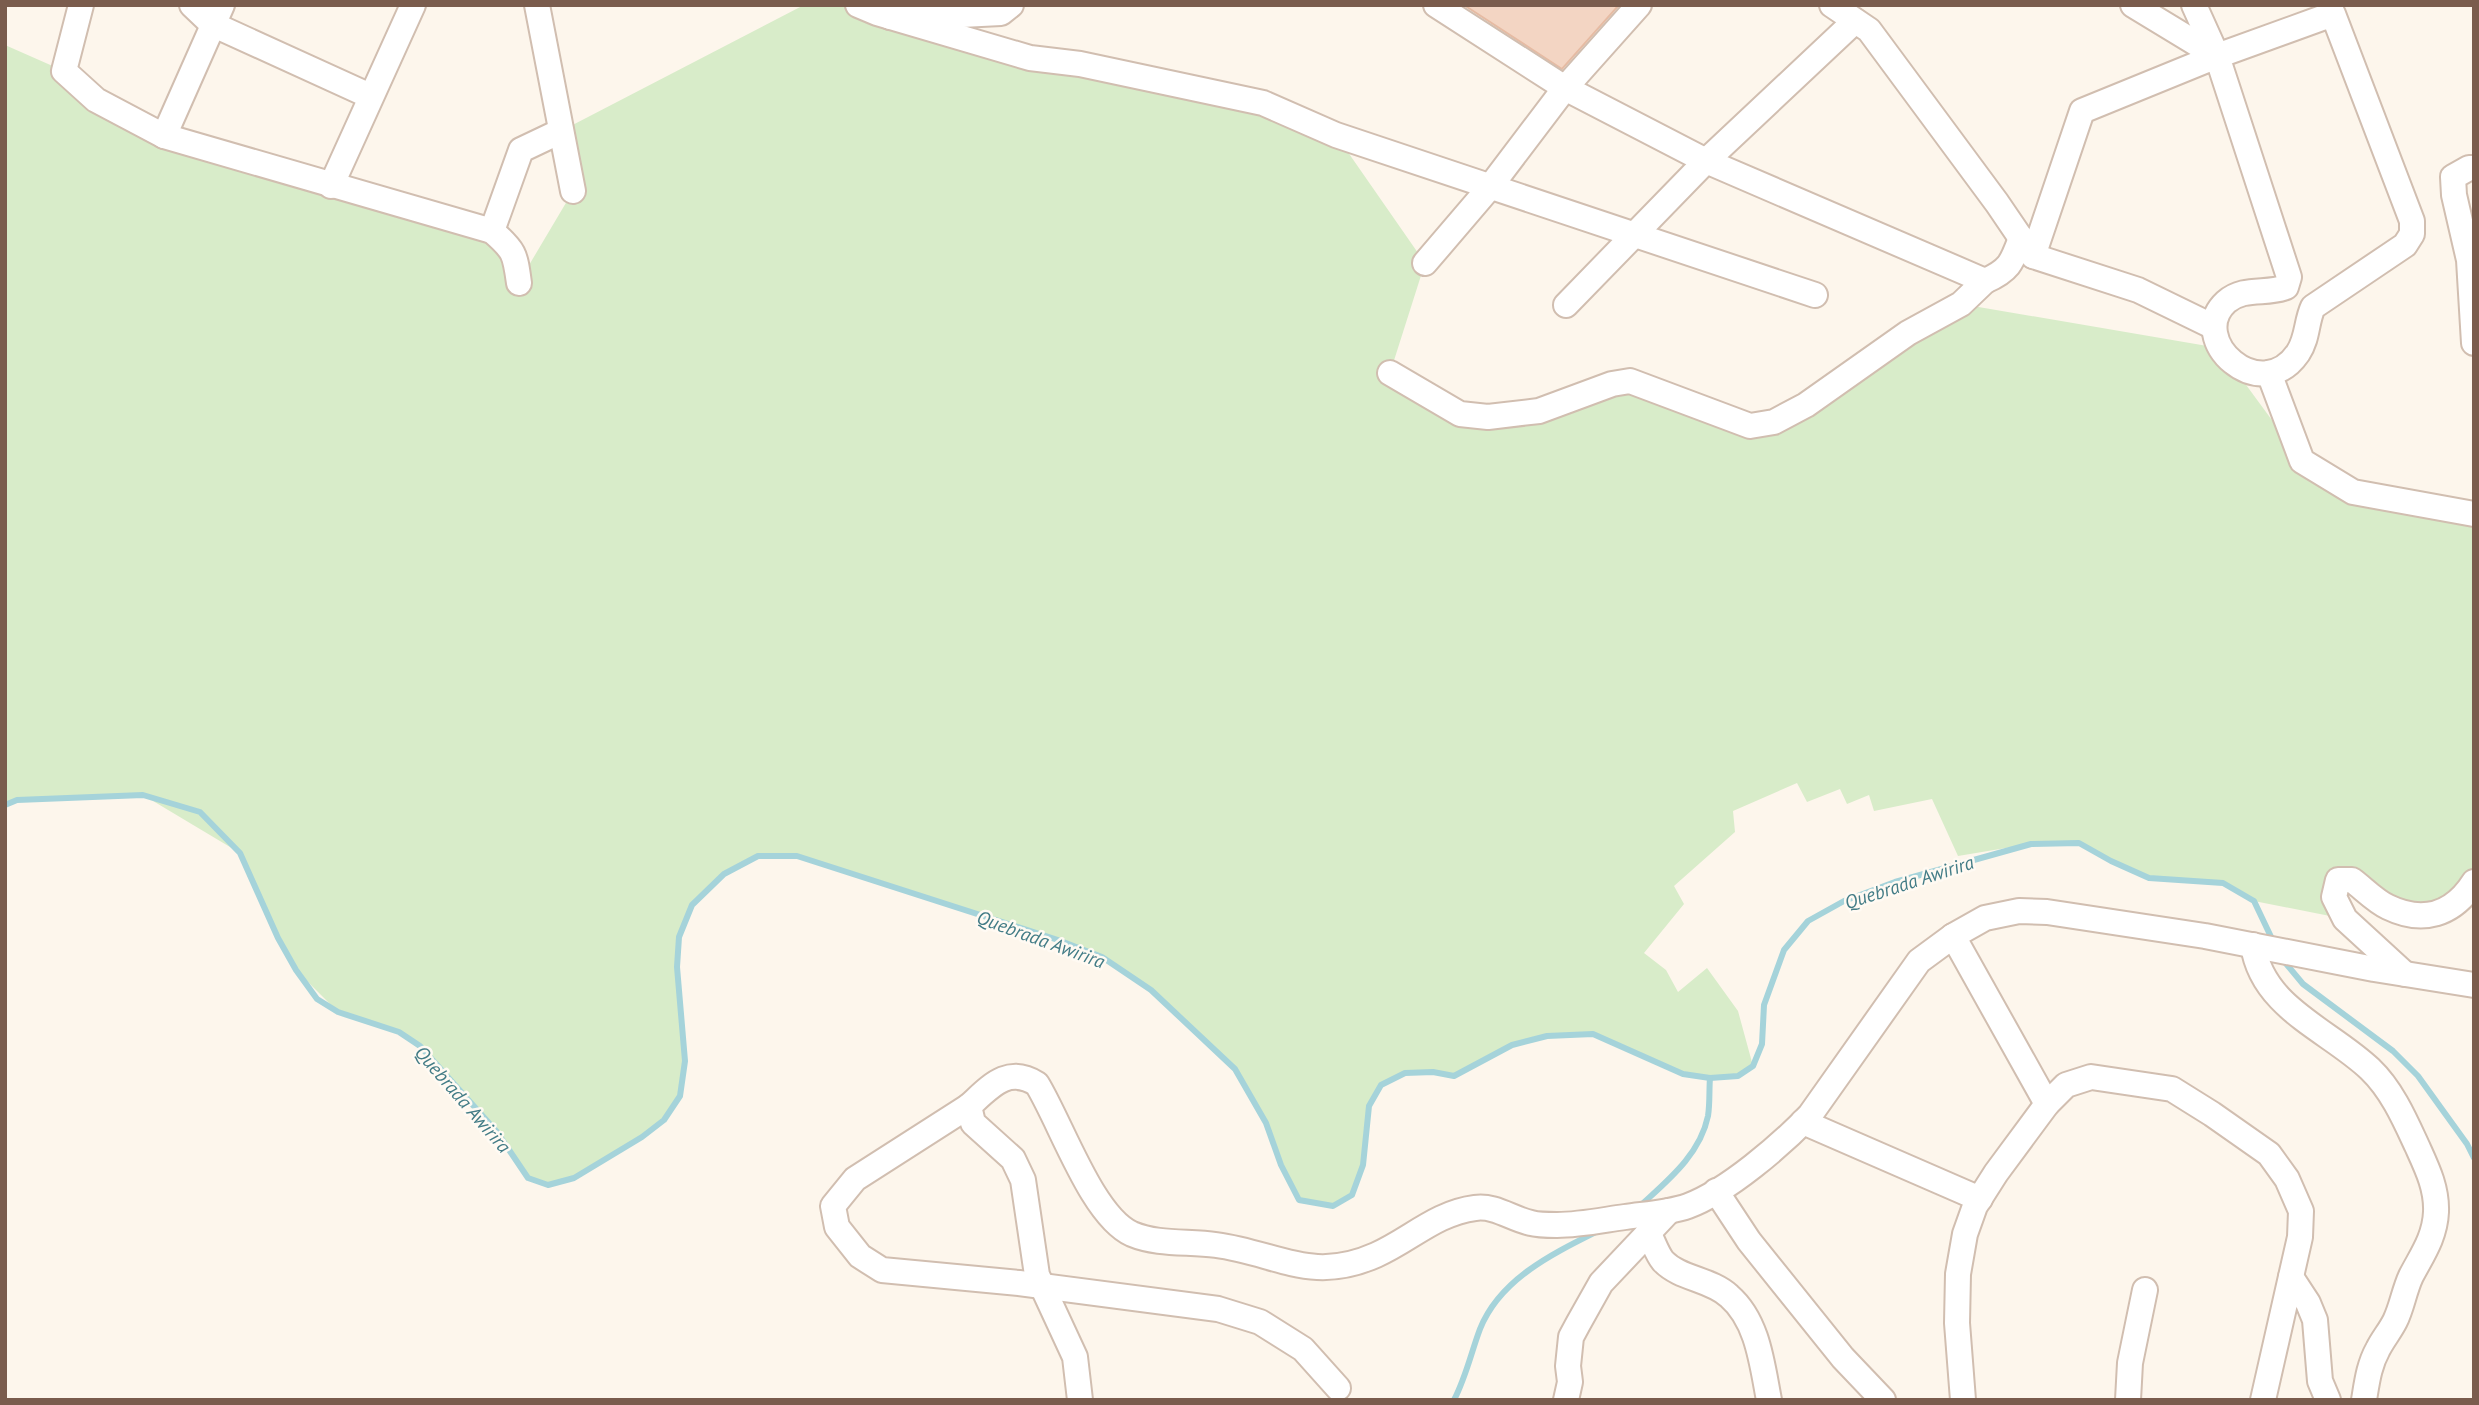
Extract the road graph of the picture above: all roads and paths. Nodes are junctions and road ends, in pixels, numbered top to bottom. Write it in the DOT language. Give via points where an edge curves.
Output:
graph roads {
  1 [pos="80,5"];
  2 [pos="192,5"];
  3 [pos="413,5"];
  4 [pos="537,5"];
  5 [pos="859,5"];
  6 [pos="1011,5"];
  7 [pos="1436,5"];
  8 [pos="1639,5"];
  9 [pos="1832,5"];
  10 [pos="2133,5"];
  11 [pos="2193,5"];
  12 [pos="2330,10"];
  13 [pos="217,15"];
  14 [pos="890,16"];
  15 [pos="1855,21"];
  16 [pos="2217,57"];
  17 [pos="1565,89"];
  18 [pos="370,96"];
  19 [pos="561,131"];
  20 [pos="164,136"];
  21 [pos="1706,161"];
  22 [pos="2474,168"];
  23 [pos="331,186"];
  24 [pos="1490,187"];
  25 [pos="573,191"];
  26 [pos="492,231"];
  27 [pos="1634,235"];
  28 [pos="2027,247"];
  29 [pos="1425,263"];
  30 [pos="1985,281"];
  31 [pos="519,284"];
  32 [pos="1815,295"];
  33 [pos="1566,306"];
  34 [pos="2214,327"];
  35 [pos="2474,343"];
  36 [pos="1390,373"];
  37 [pos="2269,373"];
  38 [pos="2474,514"];
  39 [pos="2474,882"];
  40 [pos="1953,936"];
  41 [pos="2253,945"];
  42 [pos="2406,974"];
  43 [pos="2474,985"];
  44 [pos="2047,1104"];
  45 [pos="969,1106"];
  46 [pos="1803,1122"];
  47 [pos="1716,1191"];
  48 [pos="1980,1199"];
  49 [pos="1669,1211"];
  50 [pos="1648,1232"];
  51 [pos="2291,1277"];
  52 [pos="1042,1286"];
  53 [pos="2145,1290"];
  54 [pos="1338,1388"];
  55 [pos="1080,1400"];
  56 [pos="1566,1400"];
  57 [pos="1769,1400"];
  58 [pos="1883,1400"];
  59 [pos="1963,1400"];
  60 [pos="2128,1400"];
  61 [pos="2263,1400"];
  62 [pos="2328,1400"];
  63 [pos="2364,1400"];
  1 -- 20 [label="street" via="64,71 96,100"];
  2 -- 13 [label="street"];
  3 -- 18 [label="street"];
  4 -- 19 [label="street"];
  5 -- 14 [label="street"];
  6 -- 14 [label="street" via="1001,13 961,15 902,6"];
  7 -- 17 [label="street"];
  8 -- 17 [label="street"];
  9 -- 15 [label="street"];
  10 -- 16 [label="street"];
  11 -- 16 [label="street"];
  12 -- 16 [label="street"];
  12 -- 37 [label="street" via="2412,221 2412,234 2405,244 2313,307 2300,351 2288,364"];
  13 -- 18 [label="street"];
  13 -- 20 [label="street"];
  14 -- 24 [label="street" via="1030,58 1080,64 1264,103 1336,135"];
  15 -- 21 [label="street"];
  15 -- 28 [label="street" via="1869,30"];
  16 -- 28 [label="street" via="2082,111"];
  16 -- 34 [label="street" via="2289,277 2286,286 2275,292 2252,289 2227,301"];
  17 -- 21 [label="street"];
  17 -- 24 [label="street"];
  18 -- 23 [label="street"];
  19 -- 25 [label="street"];
  19 -- 26 [label="street" via="521,150"];
  20 -- 23 [label="street"];
  21 -- 27 [label="street"];
  21 -- 30 [label="street"];
  22 -- 35 [label="street" via="2453,177 2469,260"];
  23 -- 26 [label="street"];
  24 -- 27 [label="street"];
  24 -- 29 [label="street"];
  26 -- 31 [label="street" via="510,247"];
  27 -- 32 [label="street"];
  27 -- 33 [label="street"];
  28 -- 30 [label="street" via="2002,273"];
  28 -- 34 [label="street" via="2138,290"];
  30 -- 36 [label="street" via="1961,304 1908,334 1806,405 1774,422 1750,426 1630,381 1539,411 1488,417 1460,414"];
  34 -- 37 [label="street" via="2219,348 2232,361 2249,373"];
  37 -- 38 [label="street" via="2302,461 2353,492"];
  39 -- 42 [label="street" via="2465,897 2443,912 2415,916 2387,906 2352,880 2339,880 2334,897 2345,919"];
  40 -- 41 [label="street" via="1985,918 2019,911"];
  40 -- 44 [label="street"];
  40 -- 46 [label="street" via="1919,961"];
  41 -- 42 [label="street"];
  41 -- 63 [label="street" via="2255,962 2269,987 2292,1011 2372,1071 2402,1112 2434,1184 2432,1237 2376,1351"];
  42 -- 43 [label="street"];
  44 -- 48 [label="street"];
  44 -- 51 [label="street" via="2066,1085 2091,1077 2172,1089 2269,1154 2301,1211"];
  45 -- 49 [label="street" via="998,1082 1020,1076 1029,1079 1044,1095 1101,1206 1118,1225 1150,1239 1217,1245 1299,1266 1354,1263 1444,1216 1479,1207 1531,1223 1558,1225"];
  45 -- 52 [label="street" via="973,1124 1013,1159 1023,1180"];
  45 -- 52 [label="street" via="855,1179 833,1206 837,1227 860,1255 883,1270"];
  46 -- 47 [label="street"];
  46 -- 48 [label="street"];
  47 -- 49 [label="street"];
  47 -- 58 [label="street" via="1749,1241"];
  48 -- 59 [label="street" via="1965,1234 1958,1274"];
  49 -- 50 [label="street"];
  50 -- 56 [label="street" via="1601,1283 1571,1337"];
  50 -- 57 [label="street" via="1663,1261 1729,1296 1747,1317"];
  51 -- 61 [label="street"];
  51 -- 62 [label="street" via="2315,1320 2320,1381"];
  52 -- 54 [label="street" via="1218,1308 1259,1322 1303,1349"];
  52 -- 55 [label="street" via="1075,1357"];
  53 -- 60 [label="street" via="2130,1363"];
}
